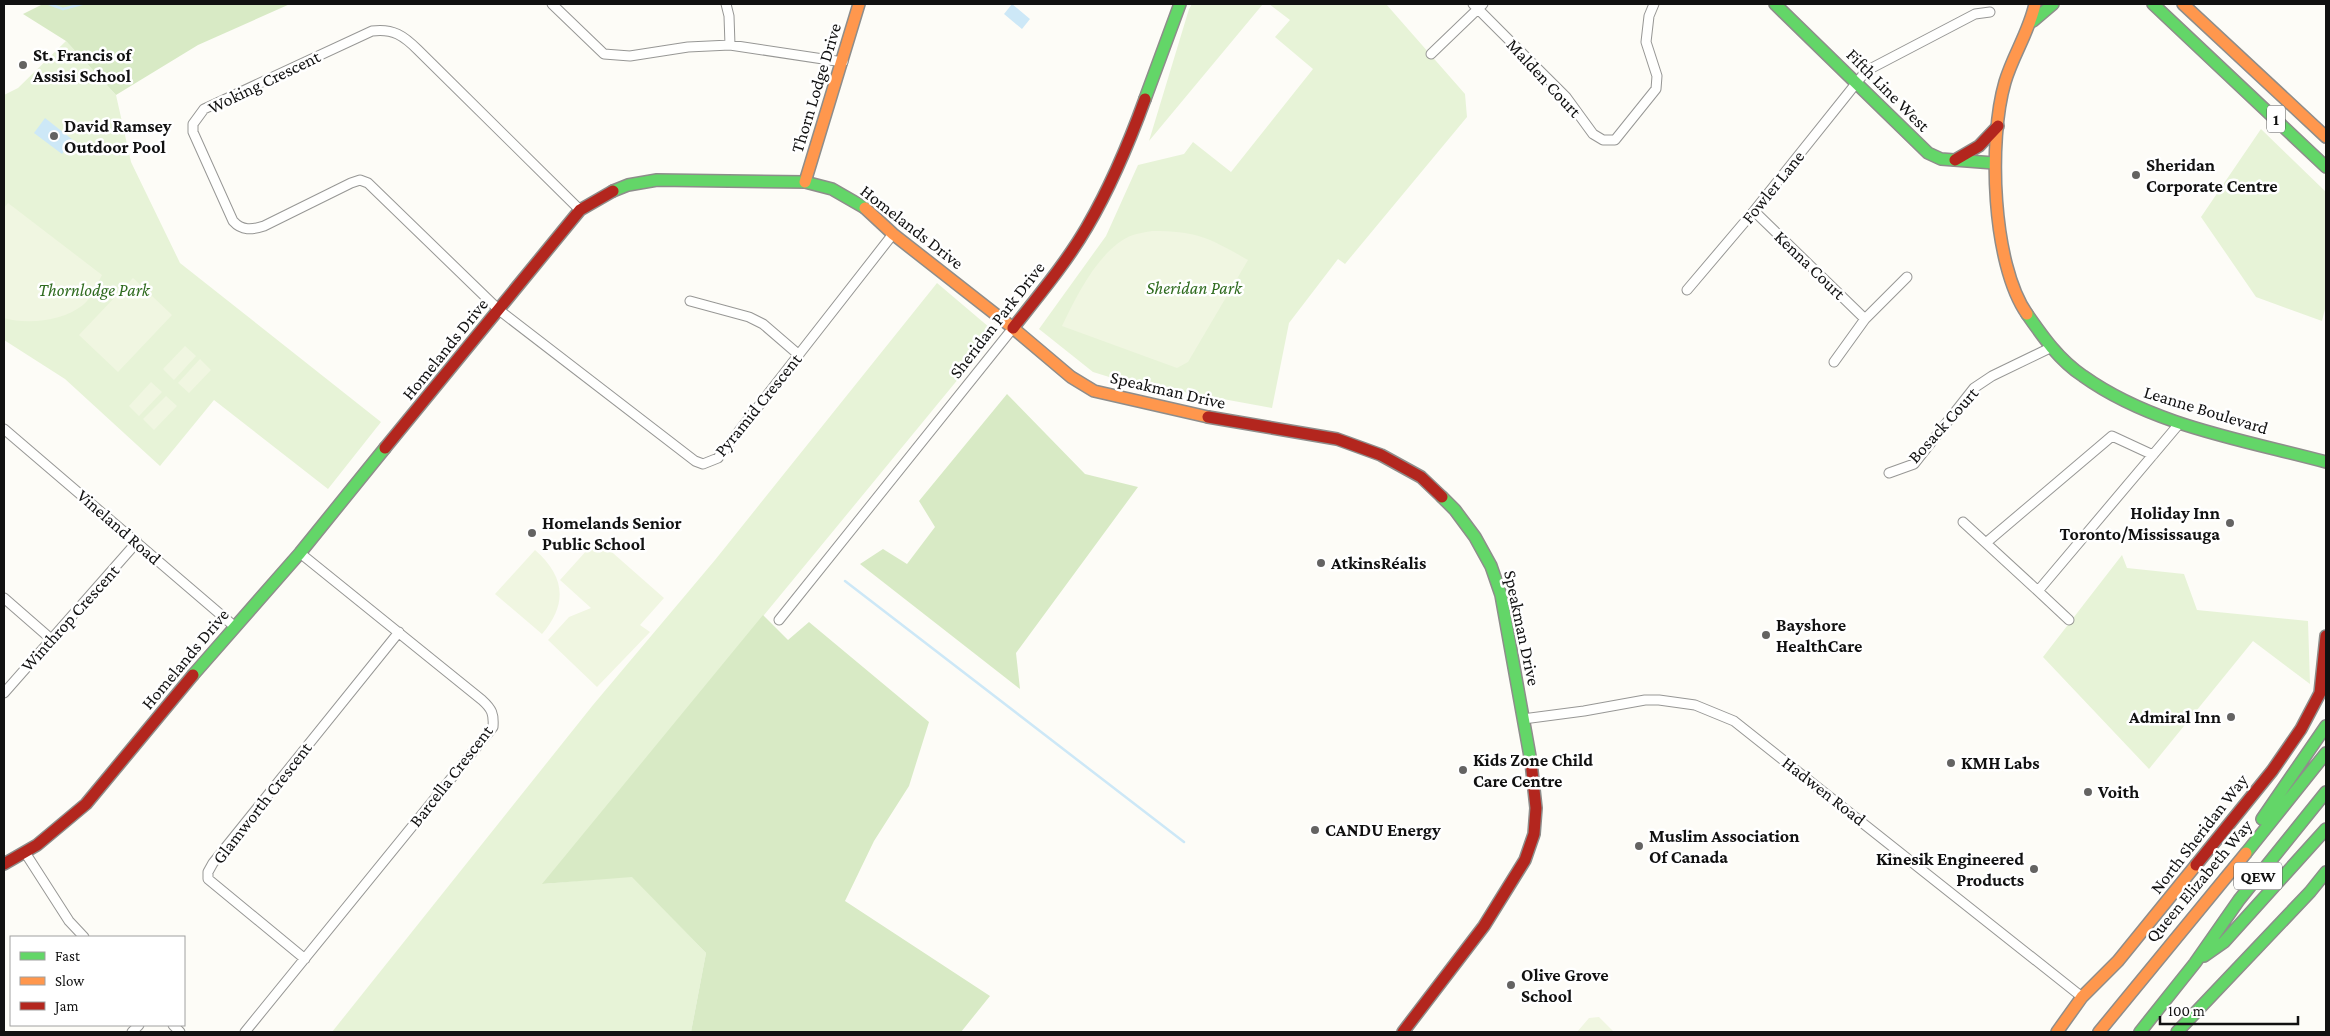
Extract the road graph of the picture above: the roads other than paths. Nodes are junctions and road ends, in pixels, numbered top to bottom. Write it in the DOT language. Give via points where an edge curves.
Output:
graph roads {
  1 [pos="552,4"];
  2 [pos="726,4"];
  3 [pos="859,4"];
  4 [pos="1180,4"];
  5 [pos="1654,4"];
  6 [pos="1776,4"];
  7 [pos="2035,4"];
  8 [pos="2053,4"];
  9 [pos="2153,4"];
  10 [pos="2183,4"];
  11 [pos="1478,5"];
  12 [pos="1990,12"];
  13 [pos="2033,21"];
  14 [pos="730,45"];
  15 [pos="1432,54"];
  16 [pos="843,62"];
  17 [pos="1857,82"];
  18 [pos="1999,124"];
  19 [pos="2326,137"];
  20 [pos="1953,161"];
  21 [pos="1994,163"];
  22 [pos="2326,167"];
  23 [pos="805,182"];
  24 [pos="580,210"];
  25 [pos="1754,211"];
  26 [pos="894,234"];
  27 [pos="1907,277"];
  28 [pos="1687,290"];
  29 [pos="690,301"];
  30 [pos="499,310"];
  31 [pos="1865,319"];
  32 [pos="1013,328"];
  33 [pos="2050,348"];
  34 [pos="799,355"];
  35 [pos="1834,362"];
  36 [pos="2179,424"];
  37 [pos="4,428"];
  38 [pos="2153,455"];
  39 [pos="2326,462"];
  40 [pos="1889,473"];
  41 [pos="1963,522"];
  42 [pos="137,542"];
  43 [pos="1987,542"];
  44 [pos="300,553"];
  45 [pos="2038,591"];
  46 [pos="4,598"];
  47 [pos="778,620"];
  48 [pos="2069,620"];
  49 [pos="234,626"];
  50 [pos="399,632"];
  51 [pos="2326,636"];
  52 [pos="51,639"];
  53 [pos="4,693"];
  54 [pos="1523,719"];
  55 [pos="2326,726"];
  56 [pos="2326,753"];
  57 [pos="2326,792"];
  58 [pos="2326,829"];
  59 [pos="26,854"];
  60 [pos="4,864"];
  61 [pos="2326,872"];
  62 [pos="2203,906"];
  63 [pos="83,936"];
  64 [pos="305,959"];
  65 [pos="2195,963"];
  66 [pos="2082,997"];
  67 [pos="245,1032"];
  68 [pos="1403,1032"];
  69 [pos="2057,1032"];
  70 [pos="2099,1032"];
  71 [pos="2140,1032"];
  72 [pos="2177,1032"];
  1 -- 14 [label="street" via="604,54 630,56 688,47"];
  2 -- 14 [label="street"];
  3 -- 16 [label="main road, Thorn Lodge Drive"];
  4 -- 32 [label="main road, Sheridan Park Drive" via="1124,155 1088,226"];
  5 -- 11 [label="street, Malden Court" via="1646,42 1657,76 1656,89 1615,140 1603,140 1593,134 1566,97"];
  6 -- 17 [label="main road, Fifth Line West"];
  7 -- 13 [label="main road, Leanne Boulevard"];
  8 -- 13 [label="main road, Leanne Boulevard"];
  9 -- 22 [label="main road, 1"];
  10 -- 19 [label="main road, 1"];
  11 -- 15 [label="street"];
  12 -- 17 [label="street, Fowler Lane" via="1975,14 1866,71"];
  13 -- 18 [label="main road, Leanne Boulevard" via="2012,59 2002,93"];
  14 -- 16 [label="street"];
  16 -- 23 [label="main road, Thorn Lodge Drive"];
  17 -- 20 [label="main road, Fifth Line West" via="1928,153"];
  17 -- 25 [label="street, Fowler Lane"];
  18 -- 20 [label="main road" via="1985,142 1970,154"];
  18 -- 21 [label="main road, Leanne Boulevard"];
  20 -- 21 [label="main road, Fifth Line West"];
  21 -- 33 [label="main road, Leanne Boulevard" via="1996,216 2007,272 2022,306"];
  23 -- 24 [label="main road, Homelands Drive" via="656,180 628,185"];
  23 -- 26 [label="main road, Homelands Drive" via="832,190 862,206"];
  24 -- 30 [label="main road, Homelands Drive"];
  24 -- 30 [label="street, Woking Crescent" via="418,50 394,31 372,31 204,109 197,116 193,132 238,226 252,230 264,226 360,180 368,183"];
  25 -- 28 [label="street, Fowler Lane"];
  25 -- 31 [label="street, Kenna Court"];
  26 -- 32 [label="main road, Homelands Drive"];
  26 -- 34 [label="street, Pyramid Crescent"];
  27 -- 31 [label="street"];
  29 -- 34 [label="street" via="749,317 763,324"];
  30 -- 34 [label="street, Pyramid Crescent" via="703,464 718,458"];
  30 -- 44 [label="main road, Homelands Drive"];
  31 -- 35 [label="street"];
  32 -- 47 [label="street, Sheridan Park Drive"];
  32 -- 54 [label="main road, Speakman Drive" via="1071,377 1094,391 1228,422 1337,440 1381,455 1422,476 1475,536 1491,566 1503,608"];
  33 -- 36 [label="main road, Leanne Boulevard" via="2091,383 2125,403"];
  33 -- 40 [label="street, Bosack Court" via="1974,388 1914,464"];
  36 -- 38 [label="street"];
  36 -- 39 [label="main road, Leanne Boulevard"];
  37 -- 42 [label="street, Vineland Road"];
  38 -- 43 [label="street" via="2112,436"];
  38 -- 45 [label="street"];
  41 -- 43 [label="street"];
  42 -- 49 [label="street, Vineland Road"];
  42 -- 52 [label="street, Winthrop Crescent"];
  43 -- 45 [label="street"];
  44 -- 49 [label="main road, Homelands Drive"];
  44 -- 50 [label="street, Barcella Crescent"];
  45 -- 48 [label="street"];
  46 -- 52 [label="street"];
  49 -- 59 [label="main road, Homelands Drive" via="86,804"];
  50 -- 64 [label="street, Barcella Crescent" via="490,708 494,716 492,727"];
  50 -- 64 [label="street, Glamworth Crescent" via="208,872 208,879"];
  51 -- 66 [label="main road, North Sheridan Way" via="2320,693 2301,730 2160,911"];
  52 -- 53 [label="street, Winthrop Crescent"];
  54 -- 66 [label="street, Hadwen Road" via="1659,700 1695,705 1734,721"];
  54 -- 68 [label="main road, Speakman Drive" via="1536,808 1534,834 1525,860 1484,926"];
  55 -- 62 [label="main road" via="2216,882"];
  56 -- 62 [label="main road, Queen Elizabeth Way / QEW"];
  57 -- 65 [label="main road, QEW" via="2239,900"];
  58 -- 65 [label="main road" via="2224,942"];
  59 -- 60 [label="main road, Homelands Drive"];
  59 -- 63 [label="street" via="69,921"];
  61 -- 72 [label="main road"];
  62 -- 70 [label="main road, Queen Elizabeth Way / QEW"];
  64 -- 67 [label="street, Barcella Crescent"];
  65 -- 71 [label="main road, QEW"];
  66 -- 69 [label="main road, North Sheridan Way"];
}
